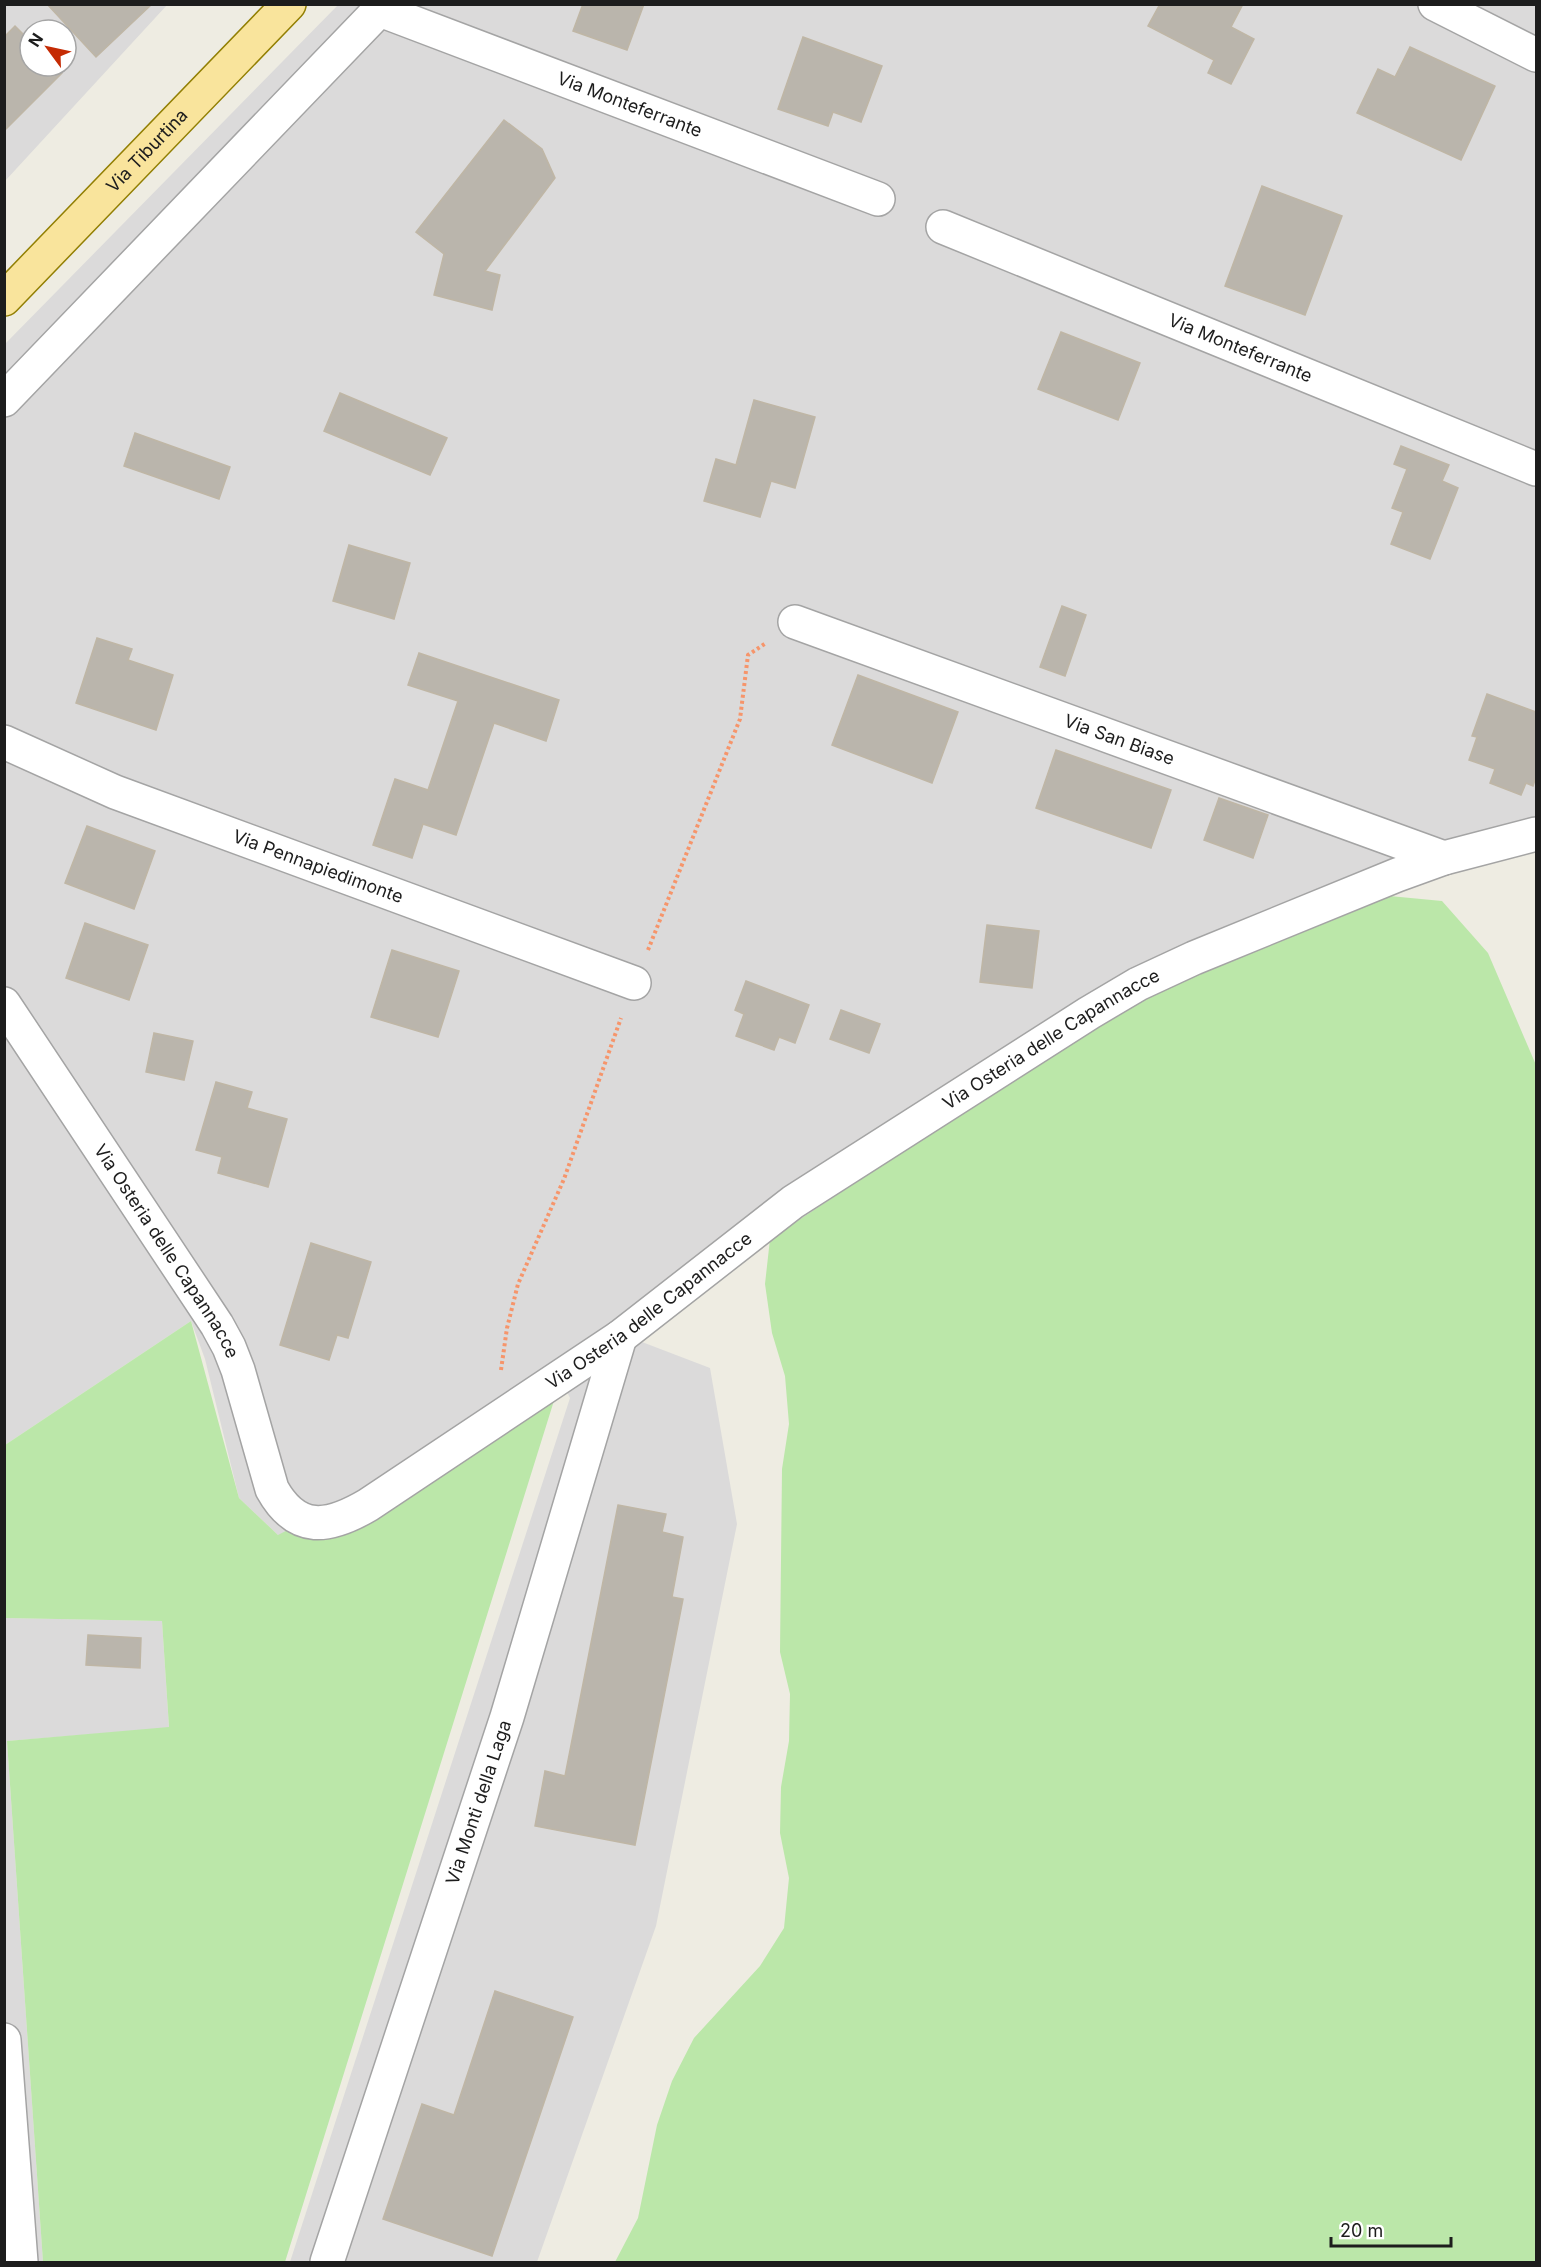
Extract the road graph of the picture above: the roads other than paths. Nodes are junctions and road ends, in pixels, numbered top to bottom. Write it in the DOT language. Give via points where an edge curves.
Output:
graph roads {
  1 [pos="289,4"];
  2 [pos="1435,4"];
  3 [pos="383,7"];
  4 [pos="1536,56"];
  5 [pos="878,199"];
  6 [pos="943,226"];
  7 [pos="4,299"];
  8 [pos="4,400"];
  9 [pos="1536,469"];
  10 [pos="795,622"];
  11 [pos="4,742"];
  12 [pos="1536,834"];
  13 [pos="1444,858"];
  14 [pos="633,983"];
  15 [pos="4,1004"];
  16 [pos="620,1337"];
  17 [pos="4,2040"];
  18 [pos="21,2262"];
  19 [pos="327,2262"];
  1 -- 7 [label="main road, Via Tiburtina"];
  2 -- 4 [label="street"];
  3 -- 5 [label="street, Via Monteferrante"];
  3 -- 8 [label="street"];
  6 -- 9 [label="street, Via Monteferrante"];
  10 -- 13 [label="street, Via San Biase"];
  11 -- 14 [label="street, Via Pennapiedimonte" via="115,792"];
  12 -- 13 [label="street, Via Osteria delle Capannacce"];
  13 -- 16 [label="street, Via Osteria delle Capannacce" via="1138,984 792,1202"];
  15 -- 16 [label="street, Via Osteria delle Capannacce" via="217,1325 238,1370 273,1489 299,1519 330,1523 354,1514"];
  16 -- 19 [label="street, Via Monti della Laga" via="507,1717"];
  17 -- 18 [label="street"];
}
